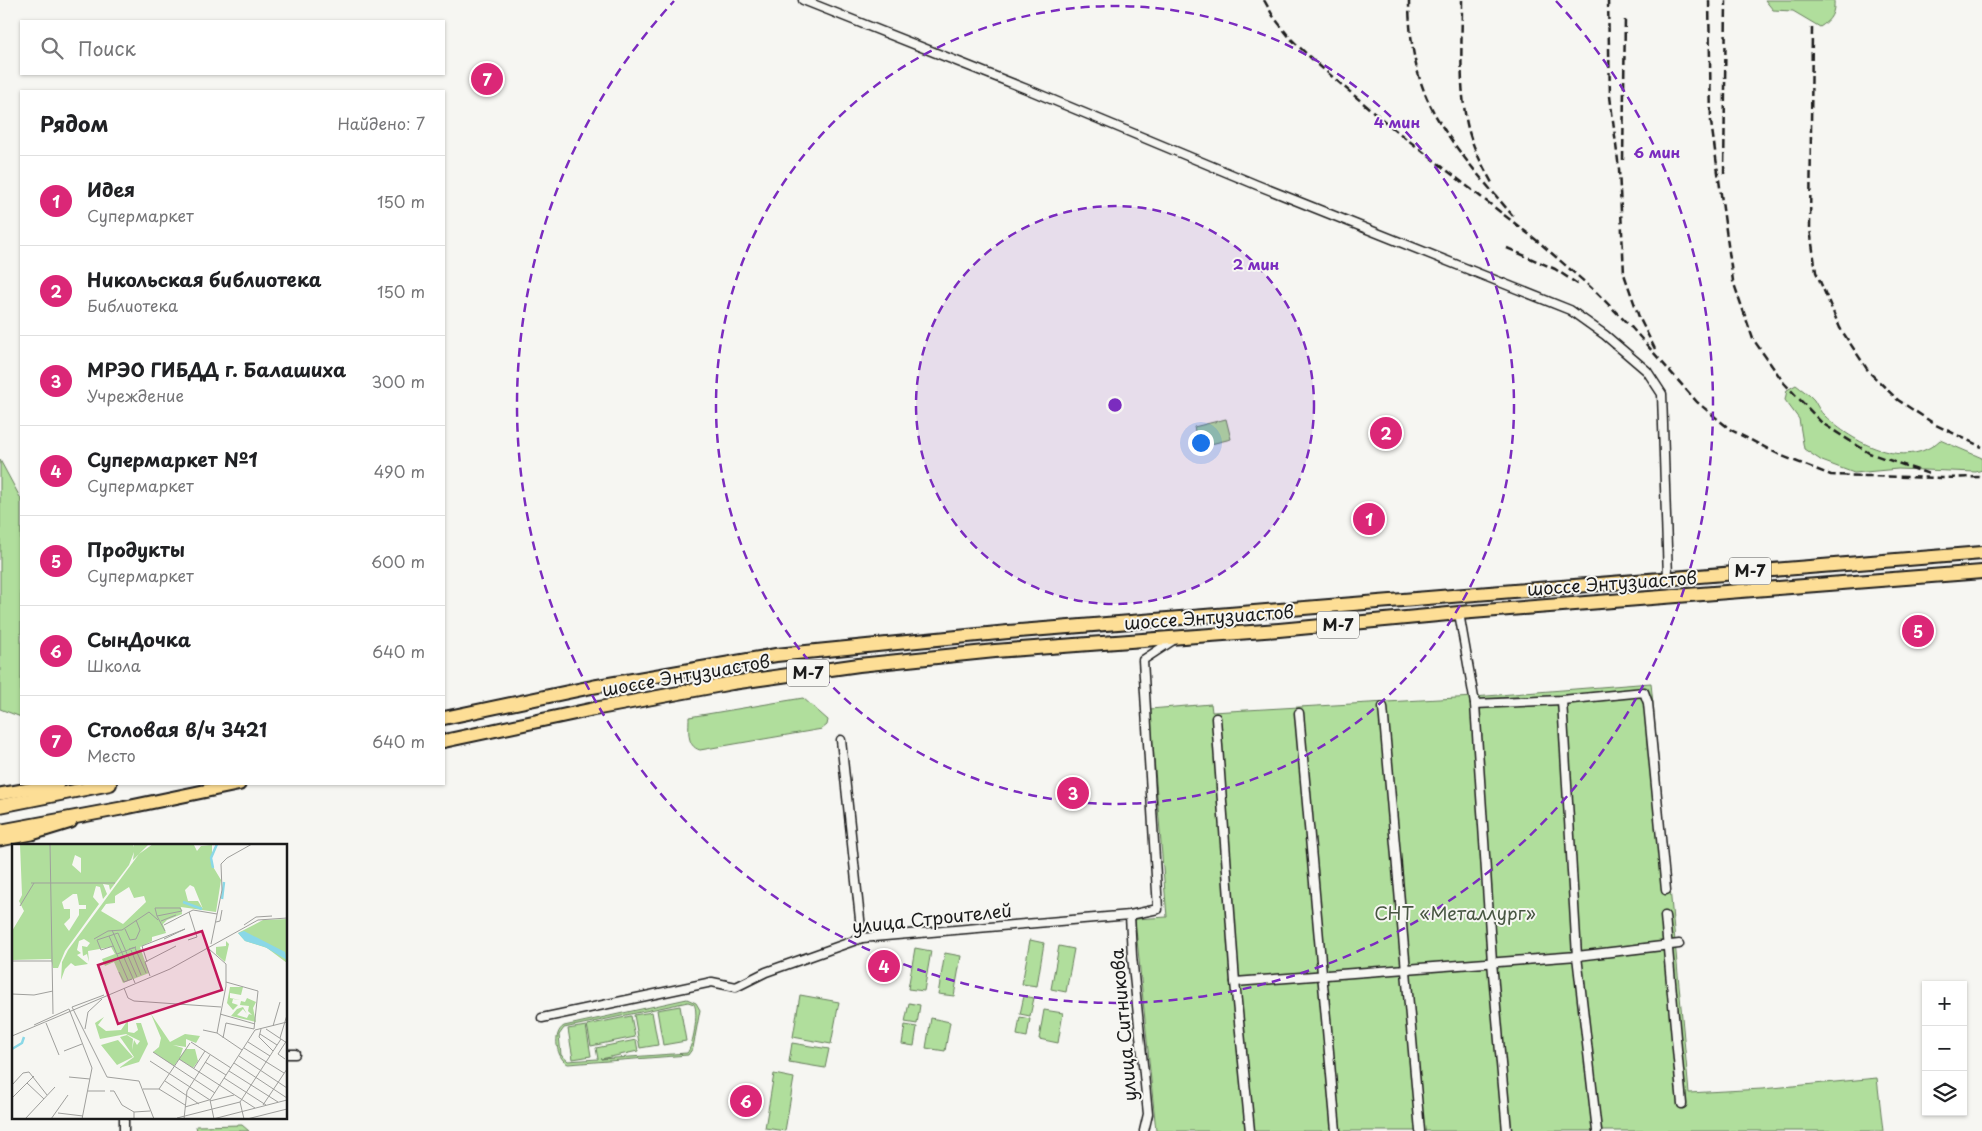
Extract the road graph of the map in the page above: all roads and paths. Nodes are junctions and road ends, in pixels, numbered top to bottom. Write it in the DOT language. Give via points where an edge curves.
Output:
graph roads {
  1 [pos="803,0"];
  2 [pos="1982,553"];
  3 [pos="1982,572"];
  4 [pos="1668,578"];
  5 [pos="1459,614"];
  6 [pos="1177,638"];
  7 [pos="1562,700"];
  8 [pos="1475,704"];
  9 [pos="1384,707"];
  10 [pos="1299,712"];
  11 [pos="445,718"];
  12 [pos="1216,718"];
  13 [pos="841,740"];
  14 [pos="445,741"];
  15 [pos="52,785"];
  16 [pos="105,785"];
  17 [pos="234,785"];
  18 [pos="0,794"];
  19 [pos="0,806"];
  20 [pos="124,808"];
  21 [pos="0,831"];
  22 [pos="0,840"];
  23 [pos="1666,890"];
  24 [pos="1130,915"];
  25 [pos="1665,916"];
  26 [pos="862,938"];
  27 [pos="1679,944"];
  28 [pos="1668,946"];
  29 [pos="1577,956"];
  30 [pos="1492,962"];
  31 [pos="1405,969"];
  32 [pos="1321,975"];
  33 [pos="1235,982"];
  34 [pos="542,1018"];
  35 [pos="288,1054"];
  36 [pos="295,1054"];
  37 [pos="1682,1104"];
  38 [pos="124,1118"];
  39 [pos="124,1131"];
  40 [pos="1144,1131"];
  41 [pos="1250,1131"];
  42 [pos="1336,1131"];
  43 [pos="1420,1131"];
  44 [pos="1507,1131"];
  45 [pos="1597,1131"];
  1 -- 4 [label="street" via="1570,310 1647,371 1662,394"];
  2 -- 4 [label="highway, шоссе Энтузиастов / М-7"];
  3 -- 5 [label="highway, шоссе Энтузиастов / М-7"];
  4 -- 11 [label="highway, шоссе Энтузиастов / М-7" via="1008,632 776,655 592,687"];
  5 -- 6 [label="highway, шоссе Энтузиастов / М-7"];
  5 -- 8 [label="street"];
  6 -- 14 [label="highway, шоссе Энтузиастов / М-7" via="859,665 723,685"];
  6 -- 24 [label="street, улица Строителей" via="1143,660 1158,909"];
  7 -- 8 [label="street"];
  7 -- 23 [label="street" via="1644,692 1657,758"];
  7 -- 29 [label="street"];
  8 -- 30 [label="street"];
  9 -- 31 [label="street"];
  10 -- 32 [label="street"];
  12 -- 33 [label="street"];
  13 -- 26 [label="street"];
  15 -- 18 [label="main road"];
  16 -- 19 [label="highway"];
  17 -- 20 [label="highway"];
  20 -- 21 [label="highway"];
  20 -- 22 [label="main road"];
  24 -- 26 [label="street, улица Строителей"];
  24 -- 40 [label="street, улица Ситникова" via="1148,1114"];
  25 -- 28 [label="street"];
  26 -- 34 [label="street, улица Строителей" via="766,972 736,987 712,982"];
  27 -- 28 [label="street"];
  28 -- 29 [label="street"];
  28 -- 37 [label="street"];
  29 -- 30 [label="street"];
  29 -- 45 [label="street"];
  30 -- 31 [label="street"];
  30 -- 44 [label="street"];
  31 -- 32 [label="street"];
  31 -- 43 [label="street"];
  32 -- 33 [label="street"];
  32 -- 42 [label="street"];
  33 -- 41 [label="street"];
  35 -- 36 [label="street"];
  38 -- 39 [label="street"];
}
